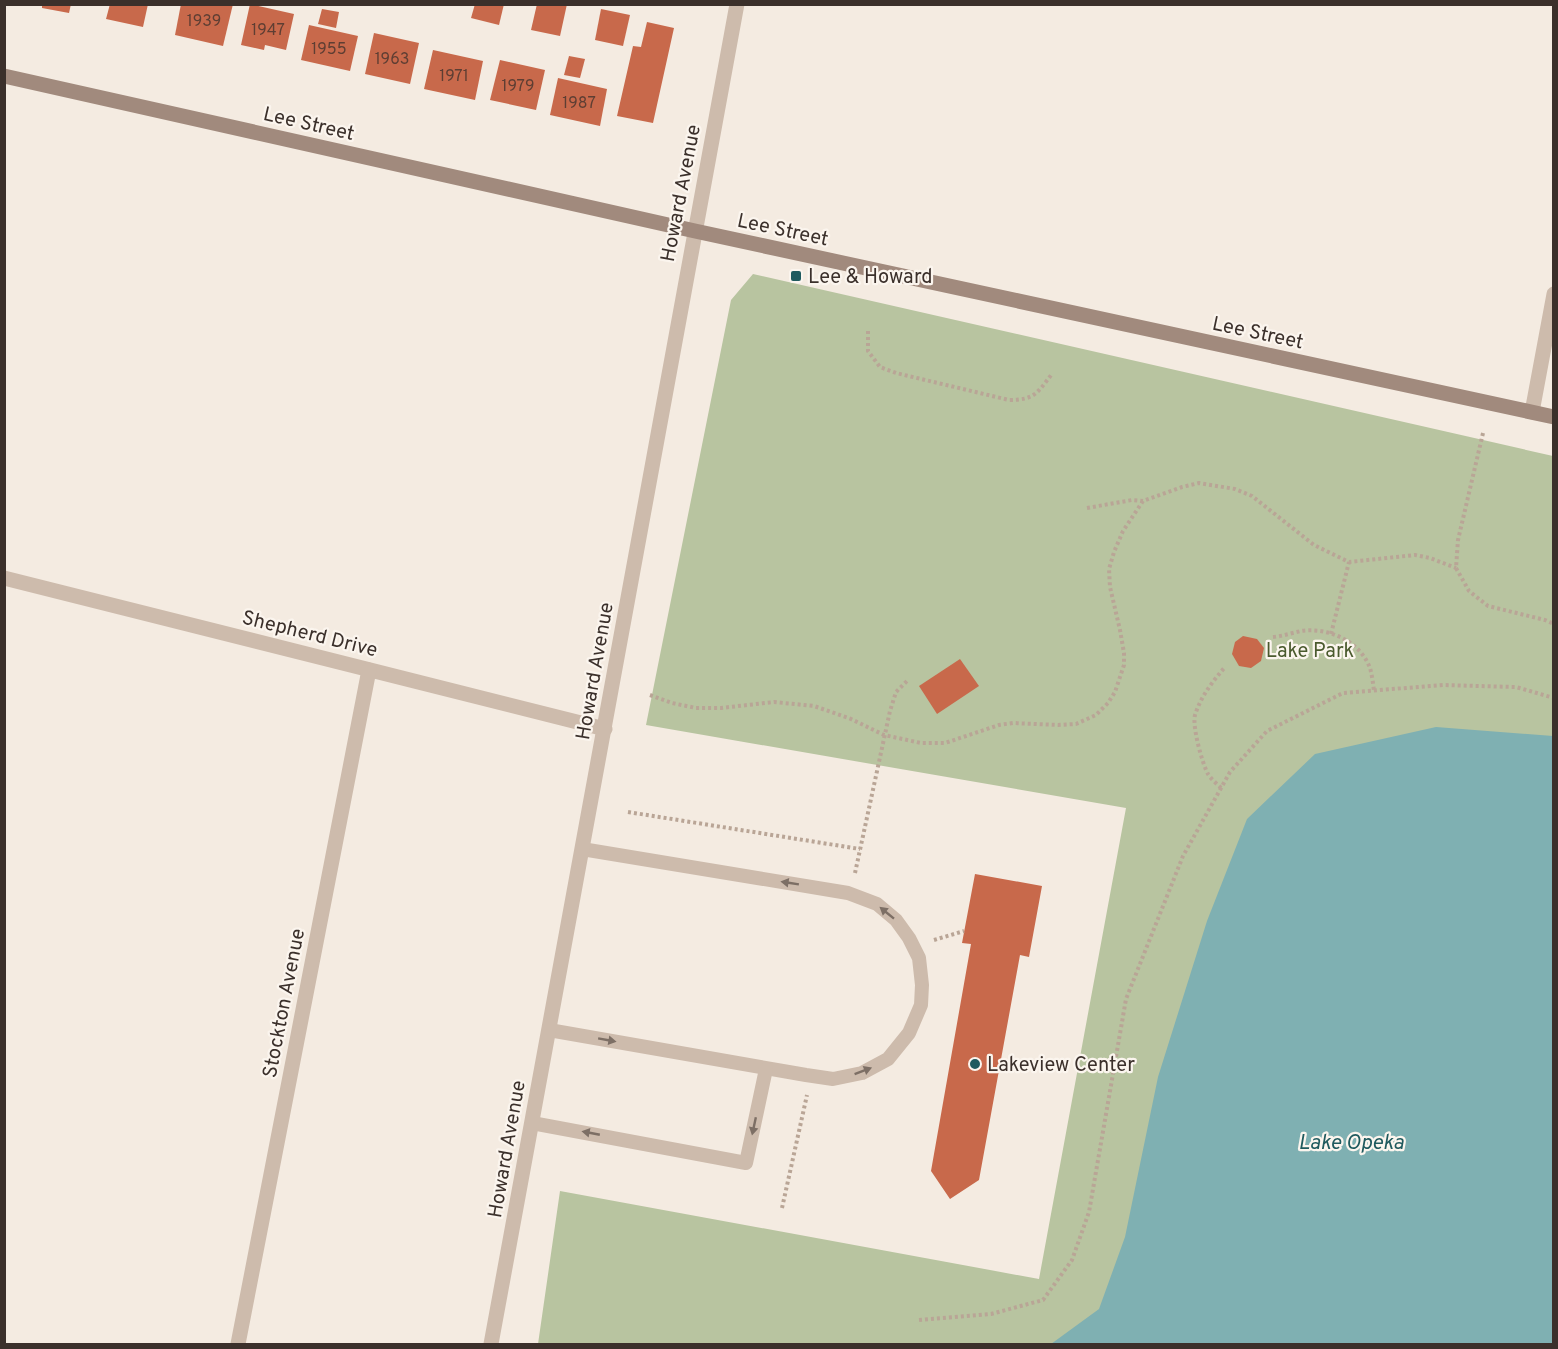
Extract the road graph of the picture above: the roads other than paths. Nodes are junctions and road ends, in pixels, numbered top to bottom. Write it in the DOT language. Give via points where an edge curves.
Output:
graph roads {
  1 [pos="737,4"];
  2 [pos="4,76"];
  3 [pos="694,231"];
  4 [pos="1554,294"];
  5 [pos="1532,412"];
  6 [pos="1554,417"];
  7 [pos="4,578"];
  8 [pos="369,669"];
  9 [pos="605,729"];
  10 [pos="582,849"];
  11 [pos="549,1030"];
  12 [pos="766,1069"];
  13 [pos="532,1123"];
  14 [pos="238,1344"];
  15 [pos="491,1344"];
  1 -- 3 [label="street, Howard Avenue"];
  2 -- 3 [label="main road, Lee Street"];
  3 -- 5 [label="main road, Lee Street"];
  3 -- 9 [label="street, Howard Avenue"];
  4 -- 5 [label="street"];
  5 -- 6 [label="main road, Lee Street"];
  7 -- 8 [label="street, Shepherd Drive"];
  8 -- 9 [label="street, Shepherd Drive"];
  8 -- 14 [label="street, Stockton Avenue"];
  9 -- 10 [label="street, Howard Avenue"];
  10 -- 11 [label="street, Howard Avenue"];
  12 -- 10 [label="lane, one-way" via="833,1078 862,1073 888,1059 909,1032 921,1005 919,958 896,920 877,904 848,893"];
  11 -- 12 [label="lane, one-way"];
  11 -- 13 [label="street, Howard Avenue"];
  12 -- 13 [label="lane, one-way" via="746,1163"];
  13 -- 15 [label="street, Howard Avenue"];
}
